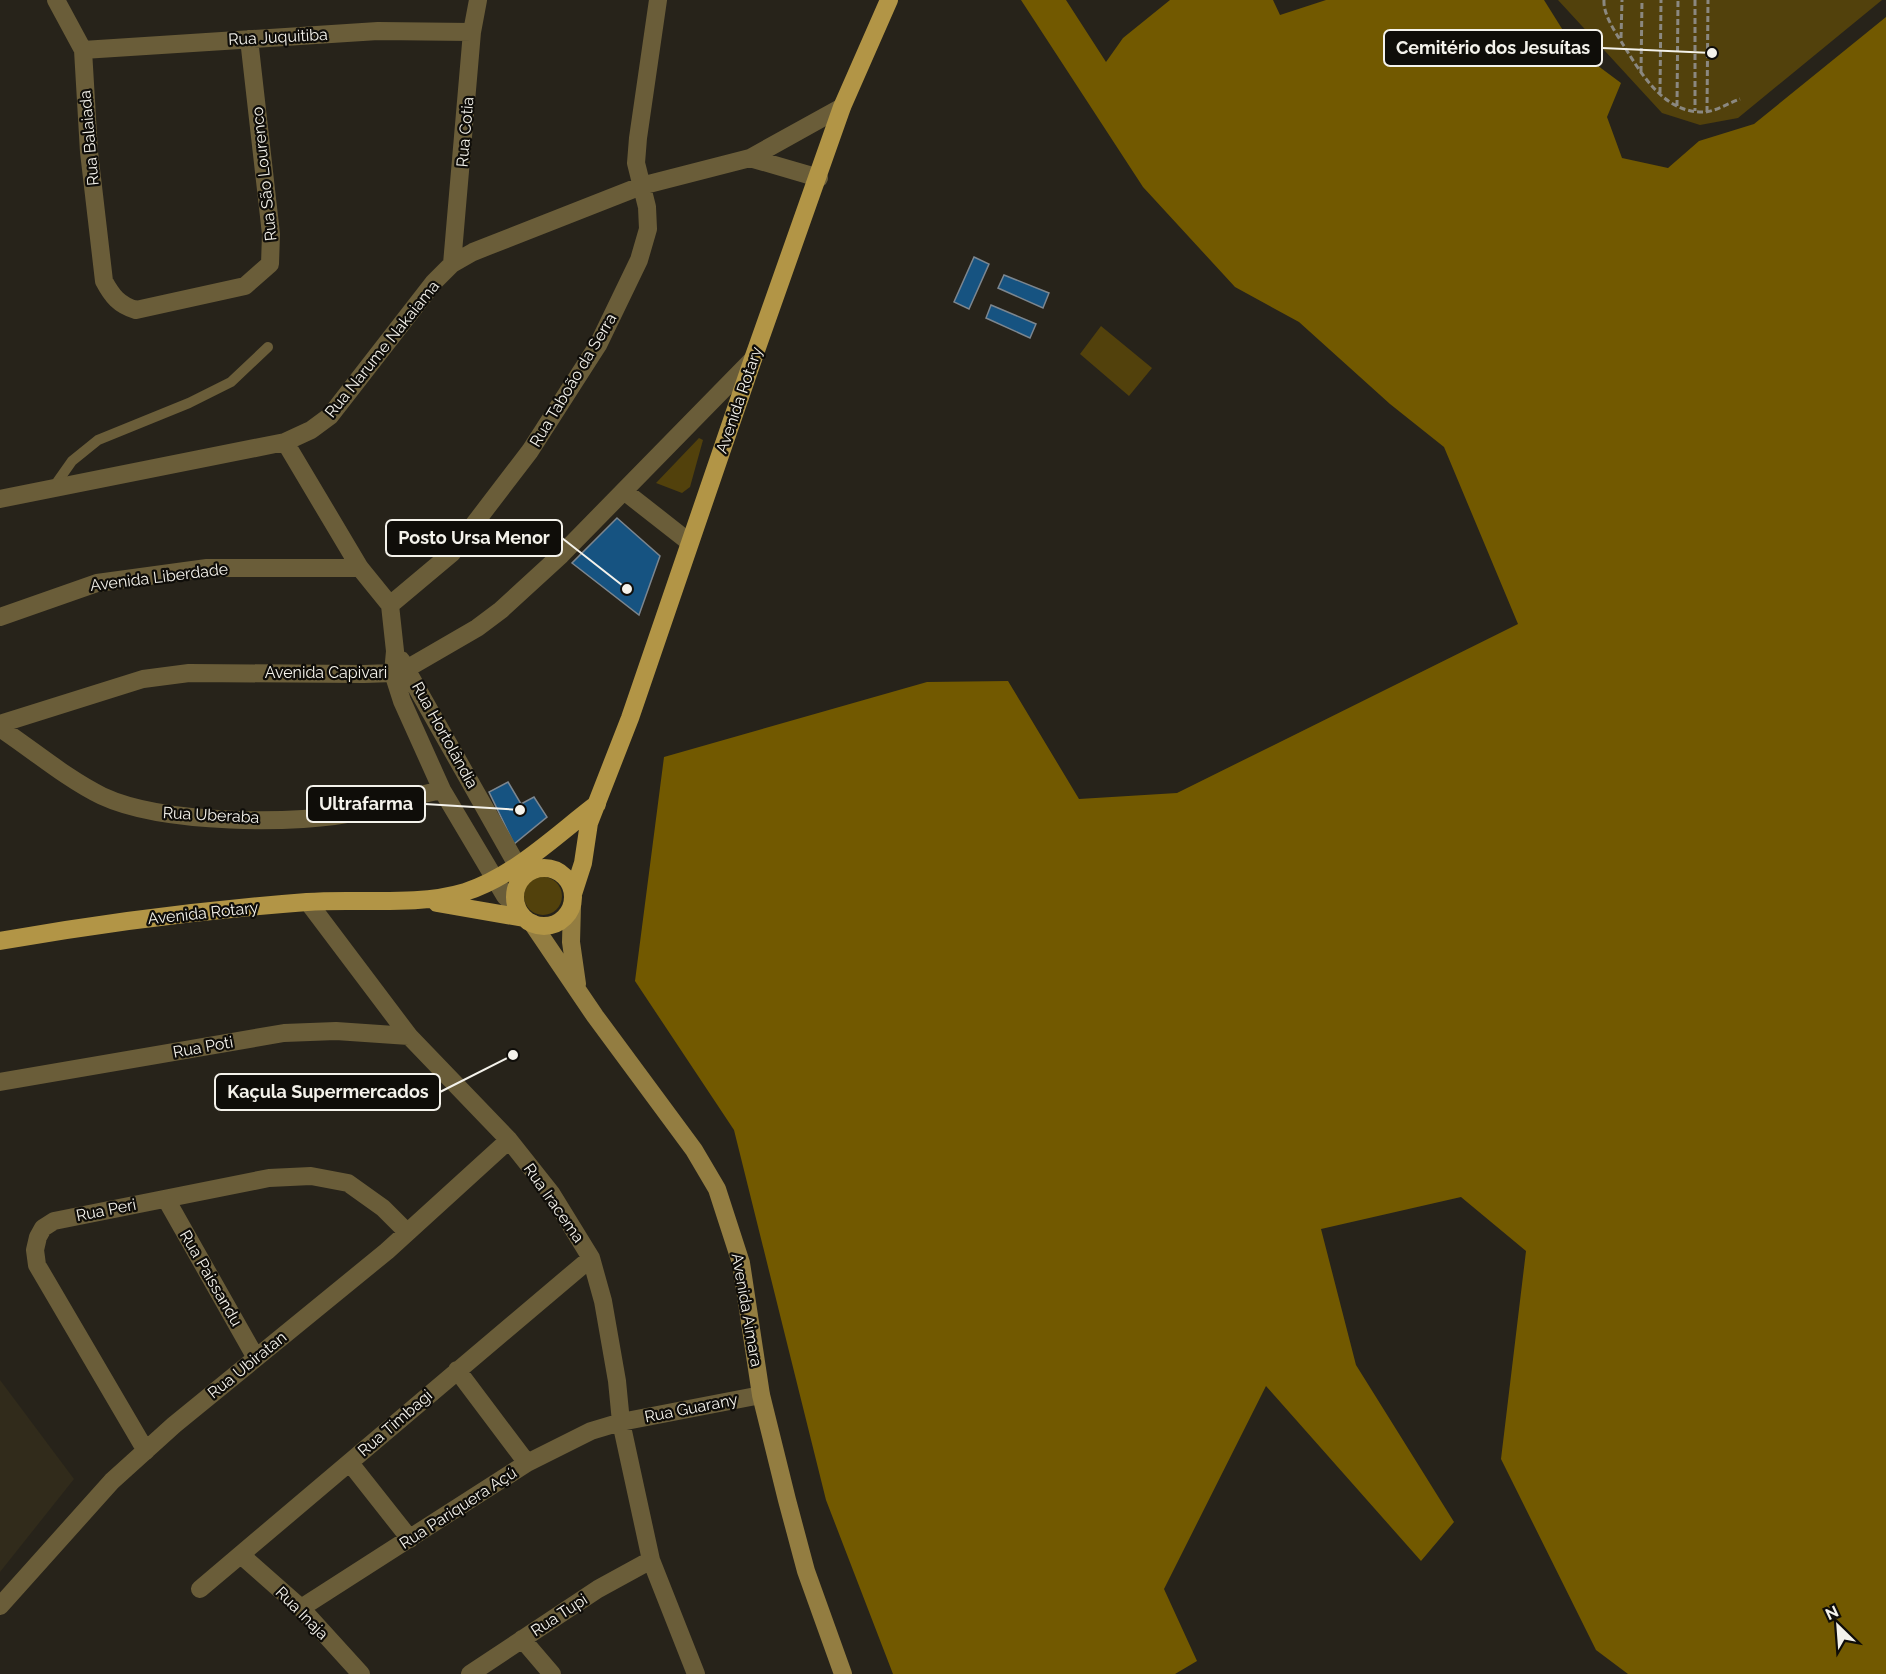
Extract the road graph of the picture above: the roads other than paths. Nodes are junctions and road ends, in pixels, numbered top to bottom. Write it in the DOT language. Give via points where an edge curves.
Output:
graph roads {
  1 [pos="56,0"];
  2 [pos="478,0"];
  3 [pos="658,0"];
  4 [pos="889,0"];
  5 [pos="472,32"];
  6 [pos="249,39"];
  7 [pos="83,50"];
  8 [pos="842,107"];
  9 [pos="750,158"];
  10 [pos="819,178"];
  11 [pos="641,186"];
  12 [pos="452,264"];
  13 [pos="104,281"];
  14 [pos="268,347"];
  15 [pos="753,359"];
  16 [pos="285,442"];
  17 [pos="53,489"];
  18 [pos="624,491"];
  19 [pos="0,499"];
  20 [pos="689,542"];
  21 [pos="360,568"];
  22 [pos="390,605"];
  23 [pos="0,617"];
  24 [pos="401,671"];
  25 [pos="0,726"];
  26 [pos="442,790"];
  27 [pos="598,803"];
  28 [pos="517,865"];
  29 [pos="494,879"];
  30 [pos="408,900"];
  31 [pos="573,900"];
  32 [pos="308,902"];
  33 [pos="524,916"];
  34 [pos="0,941"];
  35 [pos="580,994"];
  36 [pos="409,1036"];
  37 [pos="0,1082"];
  38 [pos="509,1140"];
  39 [pos="166,1199"];
  40 [pos="406,1231"];
  41 [pos="591,1258"];
  42 [pos="256,1358"];
  43 [pos="457,1370"];
  44 [pos="761,1395"];
  45 [pos="621,1422"];
  46 [pos="146,1451"];
  47 [pos="350,1462"];
  48 [pos="527,1463"];
  49 [pos="410,1539"];
  50 [pos="241,1555"];
  51 [pos="651,1560"];
  52 [pos="200,1589"];
  53 [pos="0,1606"];
  54 [pos="301,1608"];
  55 [pos="522,1639"];
  56 [pos="361,1674"];
  57 [pos="470,1674"];
  58 [pos="552,1674"];
  59 [pos="696,1674"];
  60 [pos="843,1674"];
  1 -- 7 [label="street, Rua Balaiada"];
  2 -- 5 [label="street, Rua Cotia"];
  3 -- 11 [label="street, Rua Taboão da Serra" via="638,138 636,163"];
  4 -- 8 [label="main road, Avenida Rotary"];
  5 -- 6 [label="street, Rua Juquitiba" via="378,31"];
  5 -- 12 [label="street, Rua Cotia"];
  6 -- 7 [label="street, Rua Juquitiba"];
  6 -- 13 [label="street, Rua São Lourenco" via="271,234 270,264 245,286 136,310 114,298"];
  7 -- 13 [label="street, Rua Balaiada" via="89,152"];
  8 -- 9 [label="street, Rua Narume Nakaiama"];
  8 -- 10 [label="main road, Avenida Rotary"];
  9 -- 10 [label="street"];
  9 -- 11 [label="street, Rua Narume Nakaiama"];
  10 -- 15 [label="main road, Avenida Rotary"];
  11 -- 12 [label="street, Rua Narume Nakaiama"];
  11 -- 22 [label="street, Rua Taboão da Serra" via="648,229 639,260 598,345 530,451 452,553"];
  12 -- 16 [label="street, Rua Narume Nakaiama" via="330,416"];
  14 -- 17 [label="lane" via="231,382 98,440 72,461"];
  15 -- 18 [label="street, Avenida Capivari"];
  15 -- 20 [label="main road, Avenida Rotary"];
  16 -- 17 [label="street, Rua Narume Nakaiama"];
  16 -- 21 [label="street"];
  17 -- 19 [label="street, Rua Narume Nakaiama"];
  18 -- 20 [label="street"];
  18 -- 24 [label="street, Avenida Capivari" via="501,610"];
  20 -- 27 [label="main road, Avenida Rotary"];
  21 -- 22 [label="street"];
  21 -- 23 [label="street, Avenida Liberdade" via="207,568 97,583"];
  22 -- 24 [label="street"];
  24 -- 25 [label="street, Avenida Capivari" via="189,673 142,679"];
  24 -- 26 [label="street, Rua Hortolândia" via="402,701"];
  24 -- 28 [label="street, Rua Hortolândia"];
  25 -- 26 [label="street, Rua Uberaba" via="101,795 171,816 310,819 363,811"];
  26 -- 29 [label="street, Rua Hortolândia"];
  27 -- 28 [label="main road, Avenida Rotary"];
  27 -- 31 [label="main road, Avenida Rotary" via="589,823"];
  28 -- 29 [label="main road, Avenida Rotary"];
  29 -- 30 [label="main road, Avenida Rotary" via="466,891"];
  29 -- 33 [label="street, Rua Hortolândia"];
  30 -- 32 [label="main road, Avenida Rotary"];
  30 -- 33 [label="main road, Avenida Rotary"];
  31 -- 33 [label="main road" via="560,921 541,926"];
  31 -- 33 [label="main road" via="568,879 561,872 552,868 533,869 519,882 516,891"];
  31 -- 35 [label="main road" via="574,971"];
  32 -- 34 [label="main road, Avenida Rotary" via="79,927"];
  32 -- 36 [label="street, Rua Iracema"];
  33 -- 35 [label="main road, Avenida Aimara"];
  35 -- 44 [label="main road, Avenida Aimara" via="694,1150 717,1189 741,1263"];
  36 -- 37 [label="street, Rua Poti" via="336,1031 284,1033"];
  36 -- 38 [label="street, Rua Iracema"];
  38 -- 40 [label="street, Rua Ubiratan"];
  38 -- 41 [label="street, Rua Iracema" via="551,1193"];
  39 -- 40 [label="street, Rua Peri" via="269,1178 329,1178 348,1183 367,1195"];
  39 -- 42 [label="street, Rua Paissandu"];
  39 -- 46 [label="street, Rua Peri" via="54,1221 43,1228 35,1250 37,1265"];
  40 -- 42 [label="street, Rua Ubiratan"];
  41 -- 43 [label="street, Rua Timbagi"];
  41 -- 45 [label="street, Rua Iracema" via="603,1301"];
  42 -- 46 [label="street, Rua Ubiratan"];
  43 -- 47 [label="street, Rua Timbagi"];
  43 -- 48 [label="street"];
  44 -- 45 [label="street, Rua Guarany"];
  44 -- 60 [label="main road, Avenida Aimara" via="806,1571"];
  45 -- 48 [label="street, Rua Pariquera Açú" via="591,1431"];
  45 -- 51 [label="street, Rua Iracema"];
  46 -- 53 [label="street, Rua Ubiratan" via="112,1481"];
  47 -- 49 [label="street"];
  47 -- 50 [label="street, Rua Timbagi"];
  48 -- 49 [label="street, Rua Pariquera Açú"];
  49 -- 54 [label="street, Rua Pariquera Açú"];
  50 -- 52 [label="street, Rua Timbagi"];
  50 -- 54 [label="street, Rua Inaja"];
  51 -- 55 [label="street, Rua Tupi"];
  51 -- 59 [label="street, Rua Iracema"];
  54 -- 56 [label="street, Rua Inaja"];
  55 -- 57 [label="street, Rua Tupi"];
  55 -- 58 [label="street"];
}
